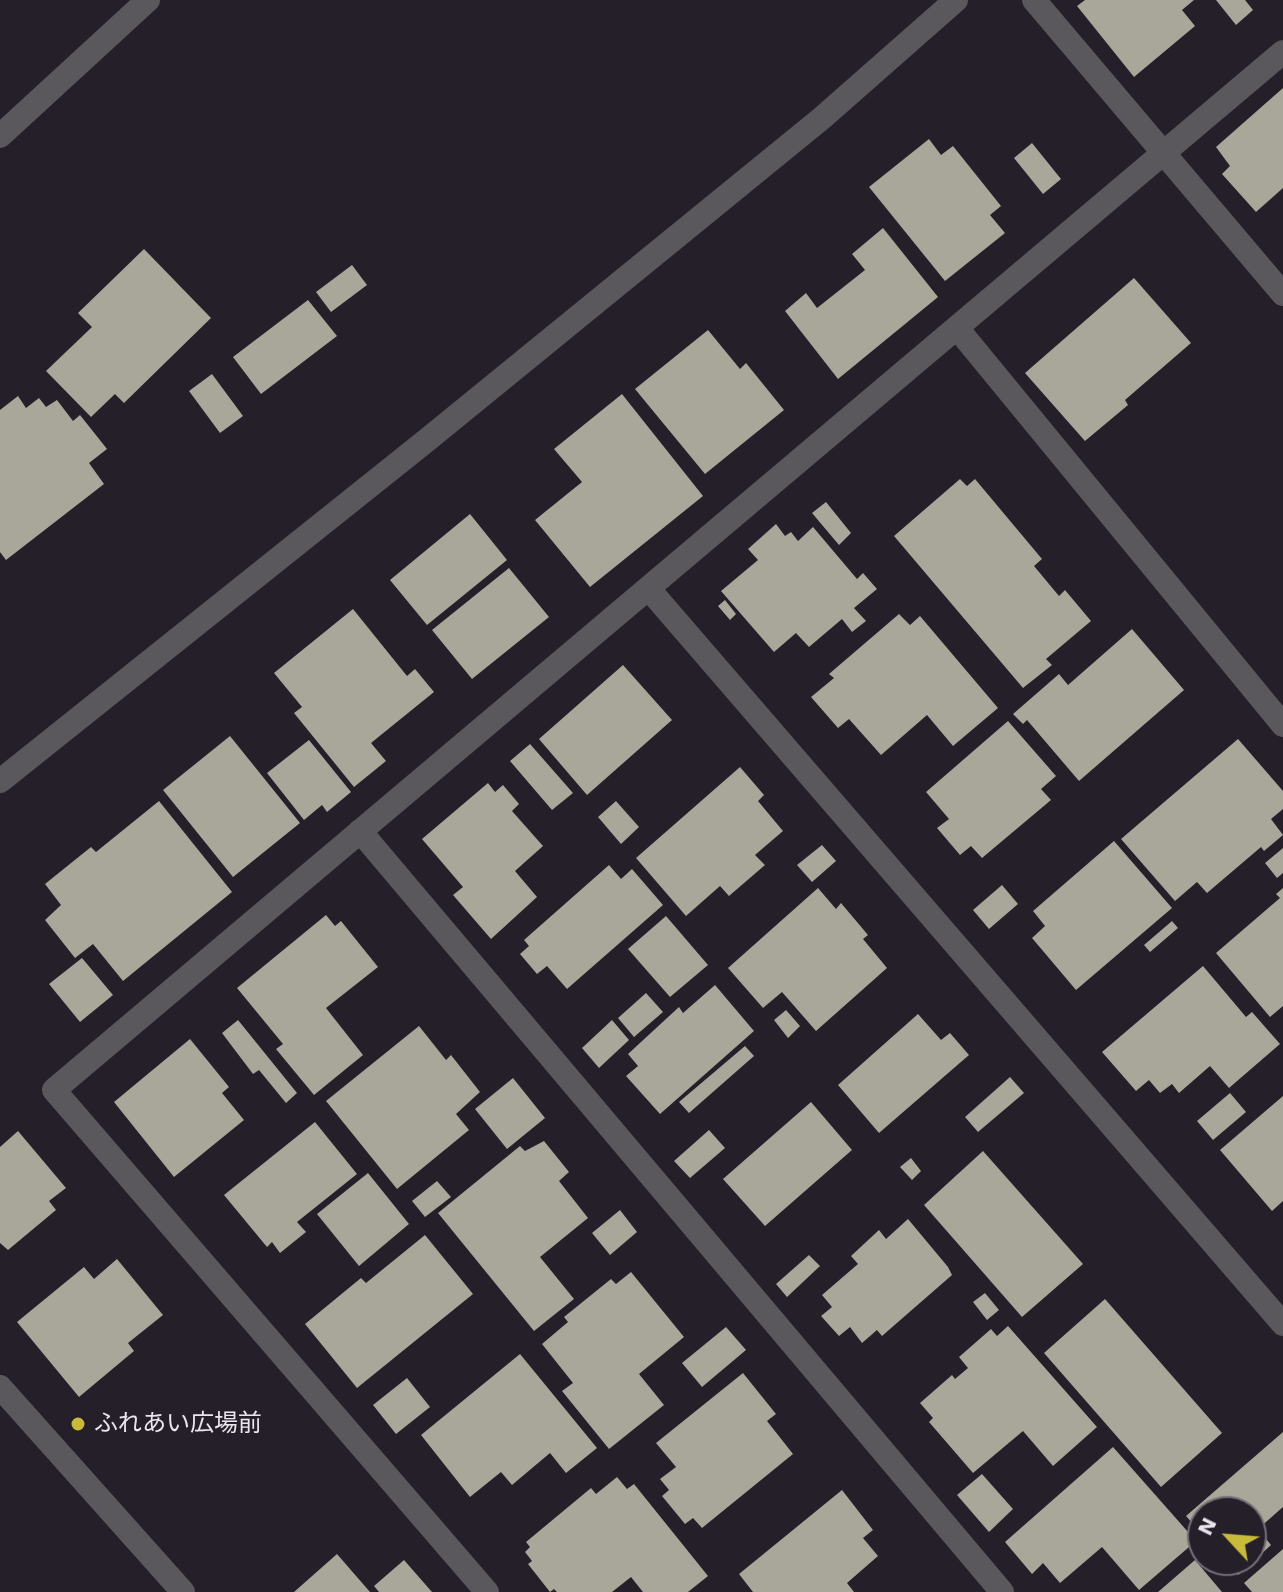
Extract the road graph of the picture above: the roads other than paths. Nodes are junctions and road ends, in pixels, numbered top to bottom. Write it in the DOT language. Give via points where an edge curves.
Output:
graph roads {
  1 [pos="148,0"];
  2 [pos="956,0"];
  3 [pos="1034,0"];
  4 [pos="1283,52"];
  5 [pos="0,136"];
  6 [pos="1164,153"];
  7 [pos="1283,294"];
  8 [pos="957,328"];
  9 [pos="648,588"];
  10 [pos="1283,725"];
  11 [pos="0,781"];
  12 [pos="360,831"];
  13 [pos="1283,1324"];
  14 [pos="0,1387"];
  15 [pos="183,1592"];
  16 [pos="487,1592"];
  17 [pos="1002,1592"];
  1 -- 5 [label="street"];
  2 -- 11 [label="street" via="822,118"];
  3 -- 6 [label="street"];
  4 -- 6 [label="street"];
  6 -- 7 [label="street"];
  6 -- 8 [label="street"];
  8 -- 9 [label="street"];
  8 -- 10 [label="street"];
  9 -- 12 [label="street"];
  9 -- 13 [label="street"];
  12 -- 16 [label="street" via="54,1090"];
  12 -- 17 [label="street"];
  14 -- 15 [label="street"];
}
